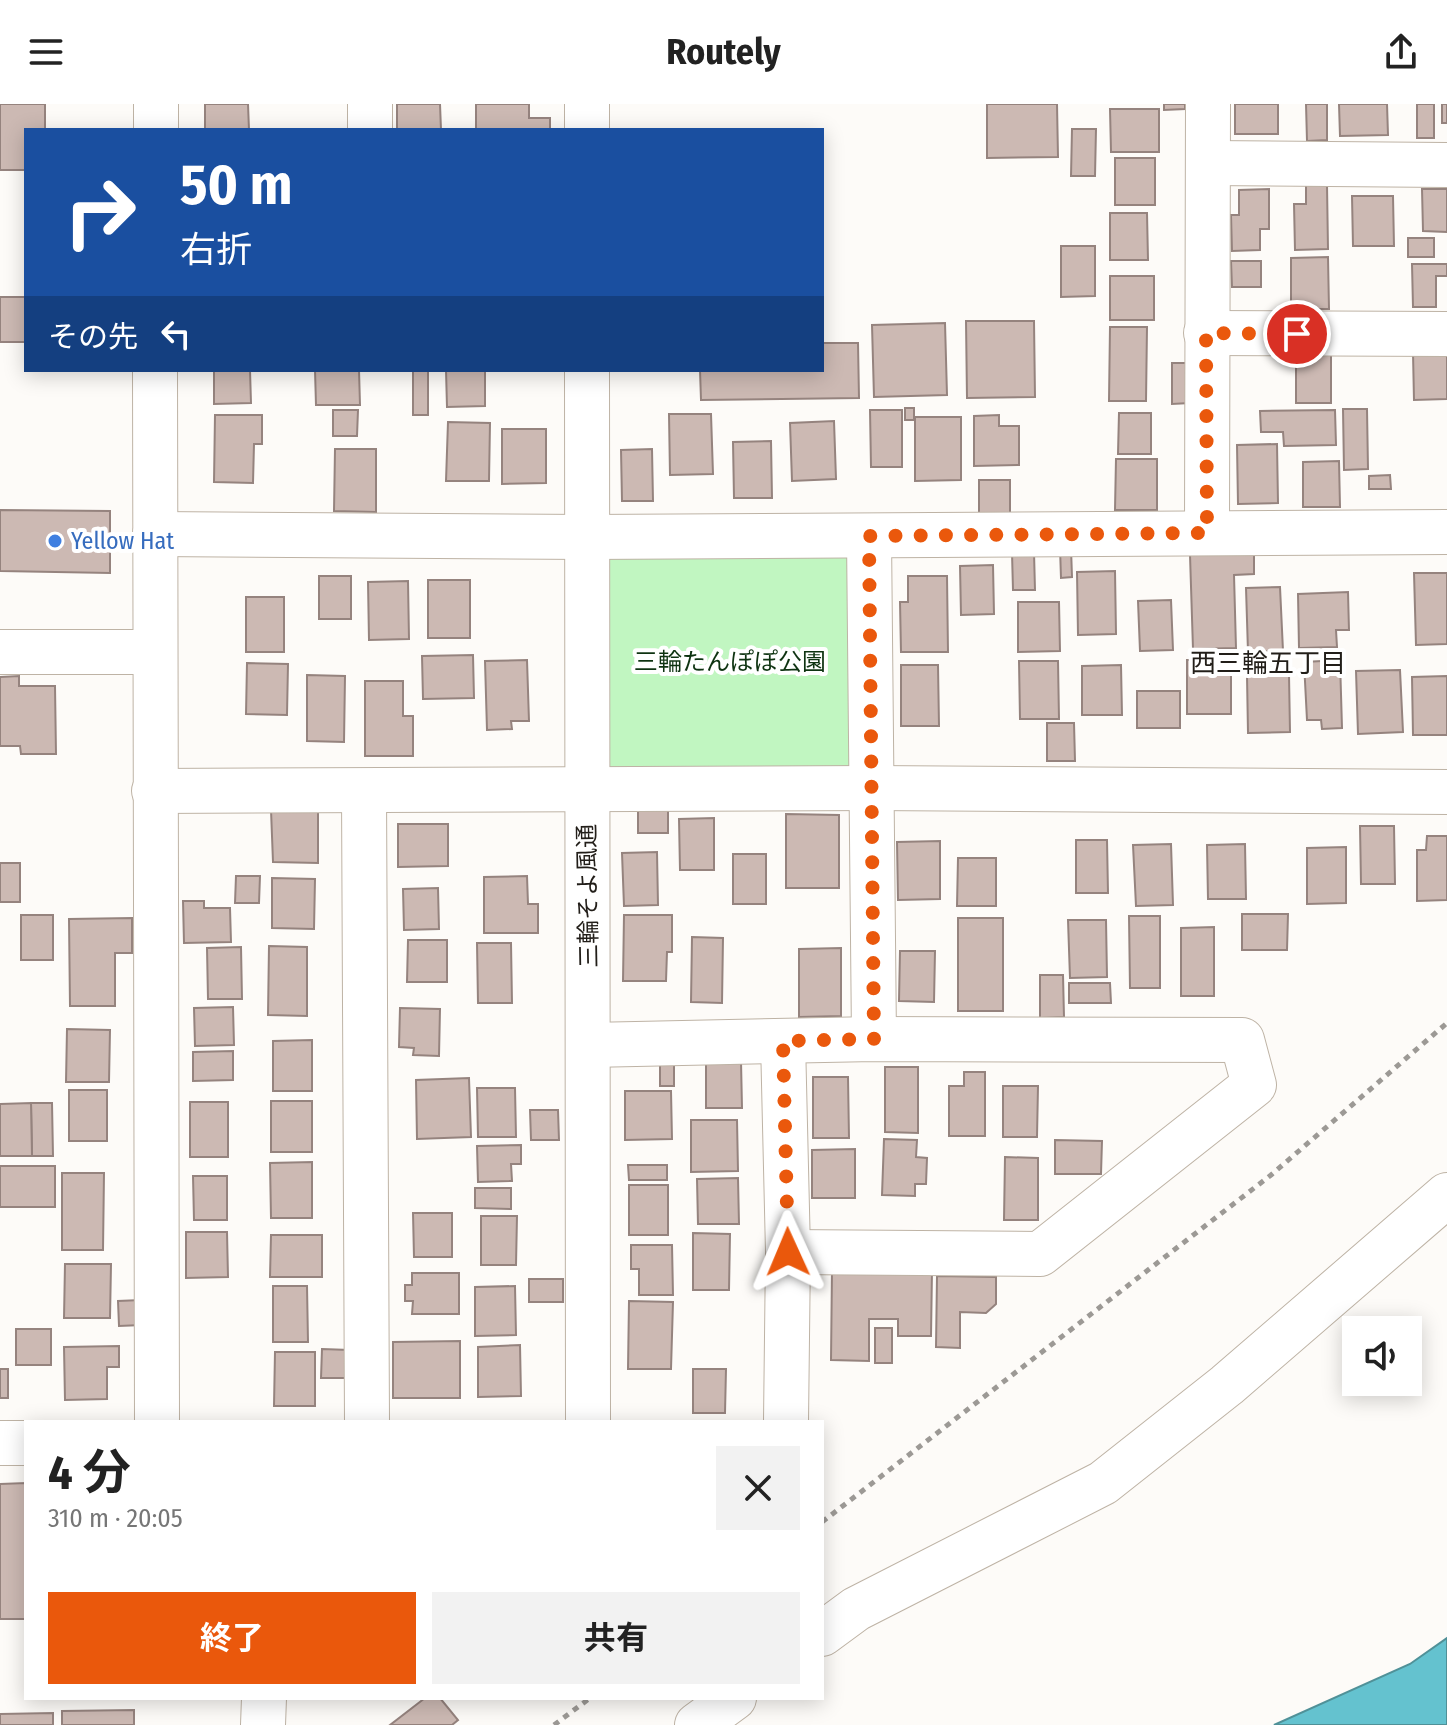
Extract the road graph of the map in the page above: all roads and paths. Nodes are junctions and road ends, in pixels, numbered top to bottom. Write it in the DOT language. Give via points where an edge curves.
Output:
graph roads {
  1 [pos="156,104"];
  2 [pos="370,104"];
  3 [pos="587,104"];
  4 [pos="1208,104"];
  5 [pos="156,128"];
  6 [pos="370,128"];
  7 [pos="587,128"];
  8 [pos="1209,163"];
  9 [pos="1447,165"];
  10 [pos="1206,333"];
  11 [pos="1447,334"];
  12 [pos="155,372"];
  13 [pos="587,372"];
  14 [pos="1447,532"];
  15 [pos="1207,533"];
  16 [pos="155,534"];
  17 [pos="869,536"];
  18 [pos="587,537"];
  19 [pos="0,652"];
  20 [pos="155,652"];
  21 [pos="872,788"];
  22 [pos="587,790"];
  23 [pos="154,791"];
  24 [pos="364,792"];
  25 [pos="1447,792"];
  26 [pos="1447,1023"];
  27 [pos="874,1039"];
  28 [pos="783,1041"];
  29 [pos="589,1045"];
  30 [pos="1447,1195"];
  31 [pos="788,1252"];
  32 [pos="157,1420"];
  33 [pos="367,1420"];
  34 [pos="588,1420"];
  35 [pos="786,1420"];
  36 [pos="0,1443"];
  37 [pos="24,1443"];
  38 [pos="824,1520"];
  39 [pos="824,1633"];
  40 [pos="264,1700"];
  41 [pos="587,1700"];
  42 [pos="731,1700"];
  43 [pos="263,1725"];
  44 [pos="554,1725"];
  45 [pos="697,1725"];
  1 -- 5 [label="street"];
  2 -- 6 [label="street"];
  3 -- 7 [label="street"];
  4 -- 8 [label="street"];
  8 -- 9 [label="street"];
  8 -- 10 [label="street"];
  10 -- 11 [label="street"];
  10 -- 15 [label="street"];
  12 -- 16 [label="street"];
  13 -- 18 [label="street, 三輪そよ風通"];
  14 -- 15 [label="street"];
  15 -- 17 [label="street"];
  16 -- 18 [label="street"];
  16 -- 20 [label="street"];
  17 -- 18 [label="street"];
  17 -- 21 [label="street"];
  18 -- 22 [label="street, 三輪そよ風通"];
  19 -- 20 [label="street"];
  20 -- 23 [label="street"];
  21 -- 22 [label="street"];
  21 -- 25 [label="street"];
  21 -- 27 [label="street"];
  22 -- 24 [label="street"];
  22 -- 29 [label="street, 三輪そよ風通"];
  23 -- 24 [label="street"];
  23 -- 32 [label="street"];
  24 -- 33 [label="street"];
  26 -- 38 [label="path" via="1271,1175"];
  27 -- 28 [label="street"];
  27 -- 31 [label="street" via="1242,1040 1254,1085 1040,1254"];
  28 -- 29 [label="street"];
  28 -- 31 [label="street"];
  29 -- 34 [label="street, 三輪そよ風通"];
  30 -- 39 [label="street" via="1227,1385 1103,1483 856,1609"];
  31 -- 35 [label="street"];
  36 -- 37 [label="street"];
  40 -- 43 [label="street"];
  41 -- 44 [label="path"];
  42 -- 45 [label="street"];
}
